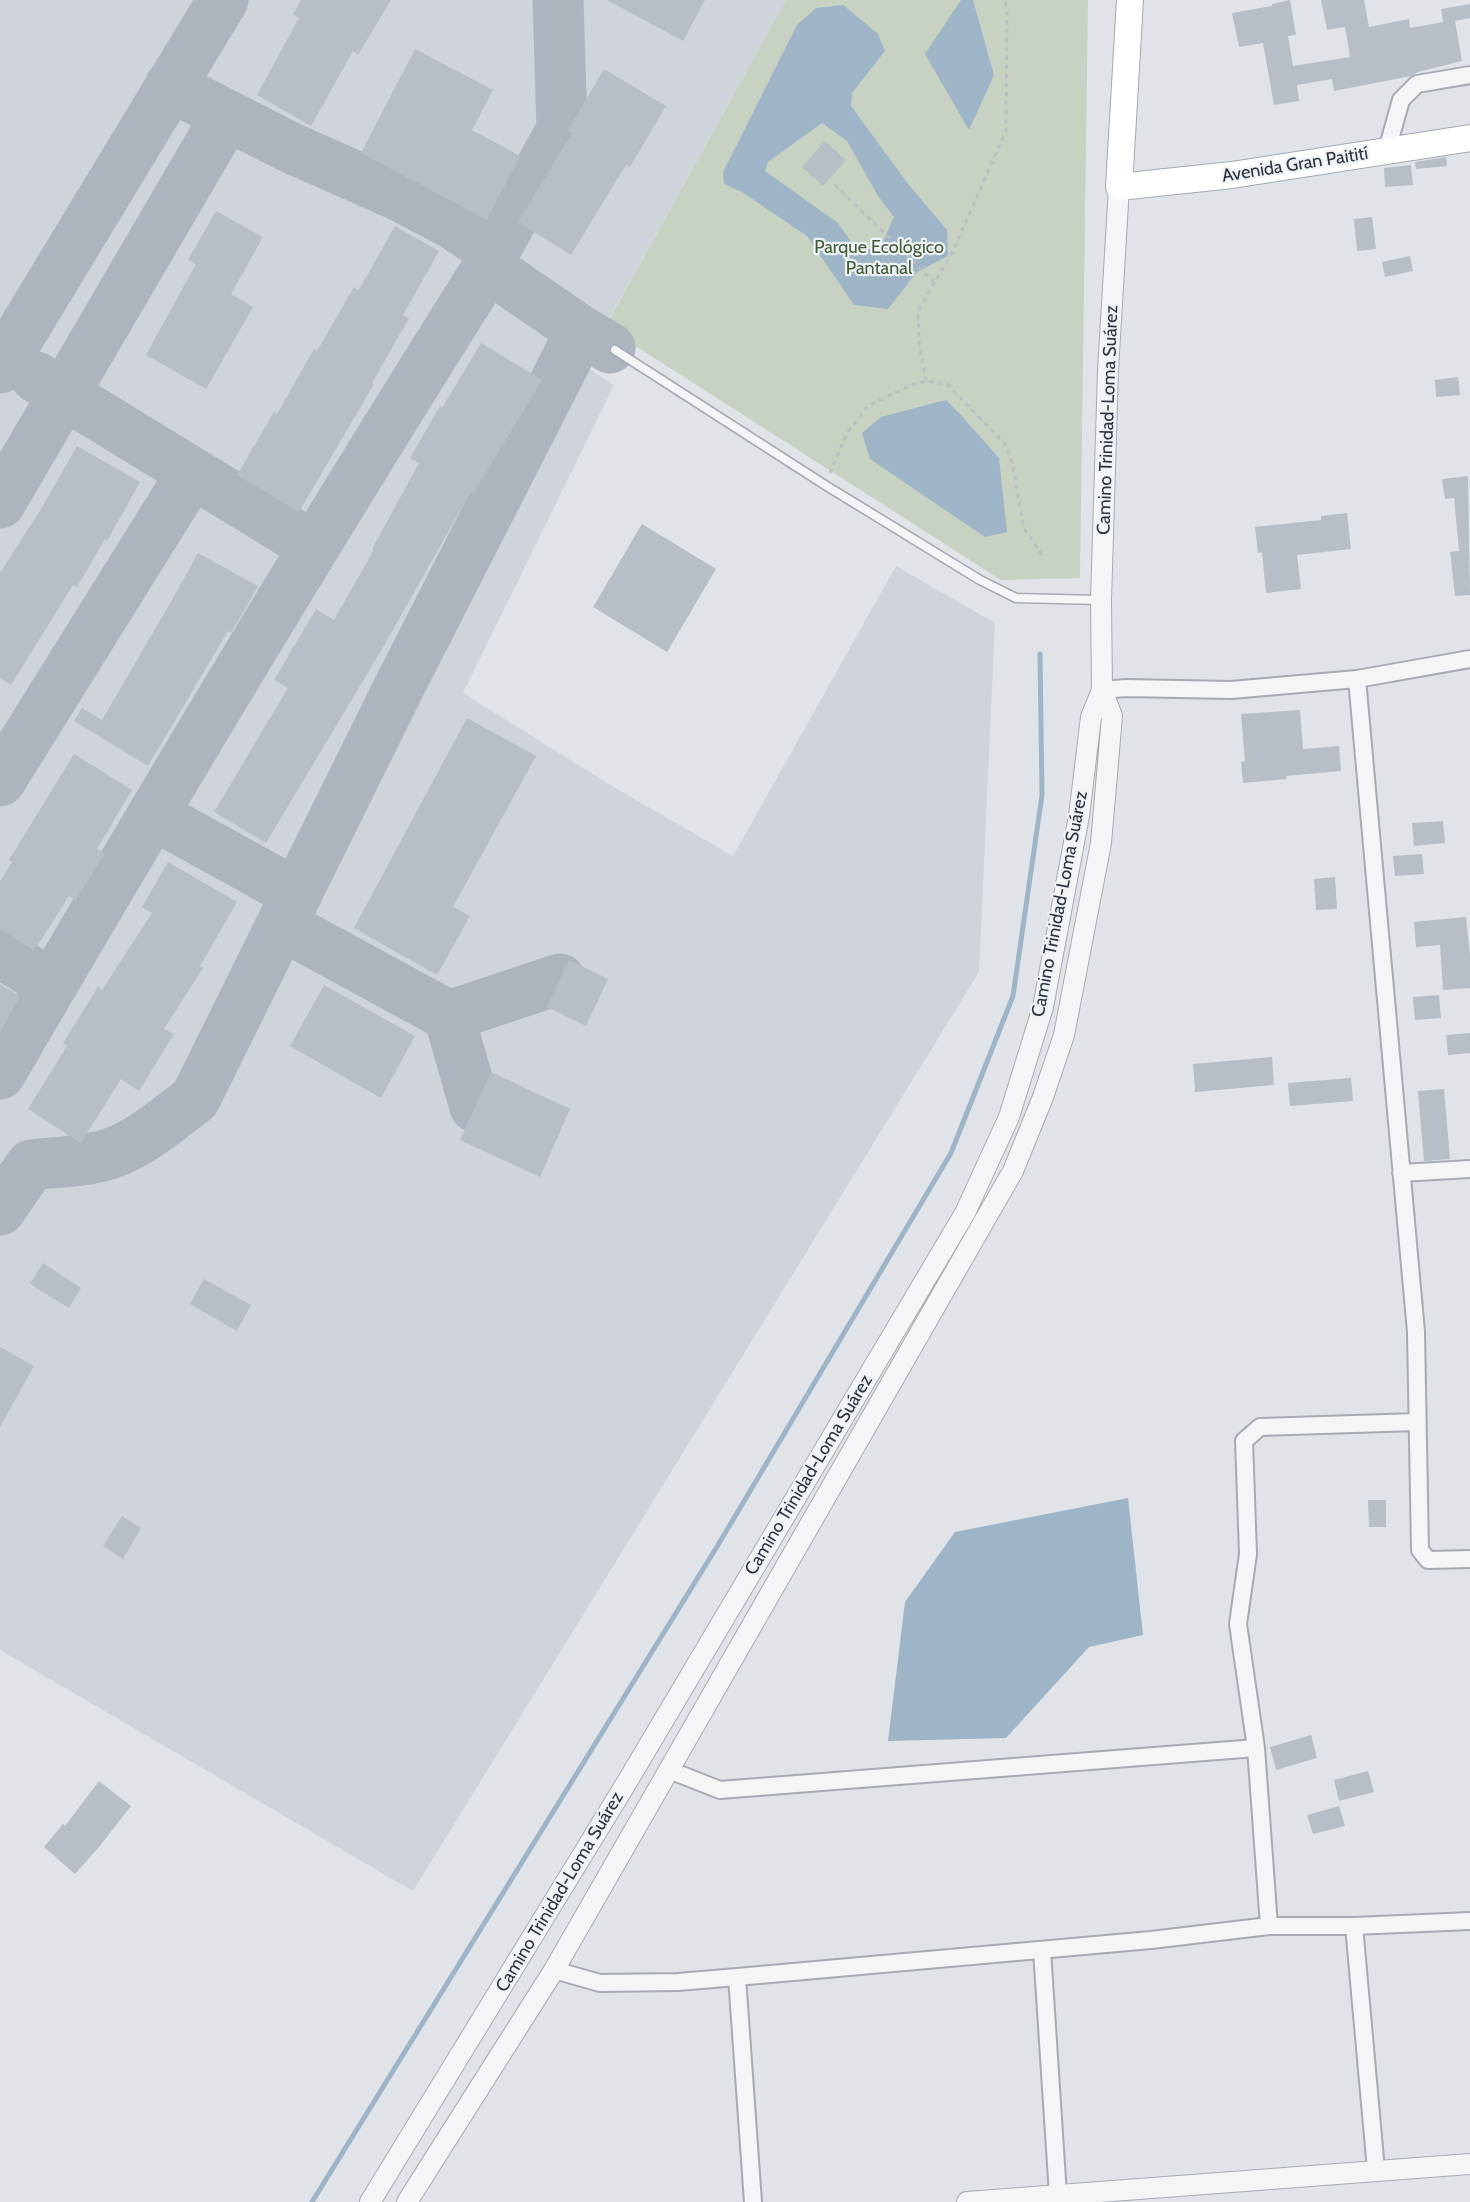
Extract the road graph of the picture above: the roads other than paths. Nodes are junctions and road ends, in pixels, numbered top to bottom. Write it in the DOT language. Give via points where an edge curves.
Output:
graph roads {
  1 [pos="1130,0"];
  2 [pos="1470,75"];
  3 [pos="1470,138"];
  4 [pos="1387,150"];
  5 [pos="1119,187"];
  6 [pos="615,351"];
  7 [pos="1101,600"];
  8 [pos="1470,659"];
  9 [pos="1357,679"];
  10 [pos="1102,690"];
  11 [pos="1470,1168"];
  12 [pos="1401,1173"];
  13 [pos="1418,1422"];
  14 [pos="1470,1559"];
  15 [pos="1256,1748"];
  16 [pos="669,1770"];
  17 [pos="1470,1921"];
  18 [pos="1269,1926"];
  19 [pos="1354,1926"];
  20 [pos="1042,1950"];
  21 [pos="554,1970"];
  22 [pos="737,1977"];
  23 [pos="1470,2164"];
  24 [pos="1376,2170"];
  25 [pos="1058,2195"];
  26 [pos="370,2202"];
  27 [pos="407,2202"];
  28 [pos="753,2202"];
  29 [pos="967,2202"];
  1 -- 5 [label="main road"];
  2 -- 4 [label="street" via="1417,84 1401,100"];
  3 -- 4 [label="main road, Avenida Gran Paitití"];
  4 -- 5 [label="main road, Avenida Gran Paitití" via="1232,175"];
  5 -- 7 [label="street, Camino Trinidad-Loma Suárez" via="1108,370"];
  6 -- 7 [label="lane" via="980,580 1016,598"];
  7 -- 10 [label="street, Camino Trinidad-Loma Suárez"];
  8 -- 9 [label="street"];
  9 -- 10 [label="street" via="1231,690"];
  9 -- 12 [label="street"];
  10 -- 16 [label="street, Camino Trinidad-Loma Suárez" via="1112,716 1101,843 1064,1035 1043,1097 1013,1171"];
  10 -- 26 [label="street, Camino Trinidad-Loma Suárez" via="1091,717 1079,816 1043,1007 1010,1117 986,1171 965,1213 640,1761"];
  11 -- 12 [label="street"];
  12 -- 13 [label="street" via="1416,1332"];
  13 -- 14 [label="street" via="1420,1550 1428,1560"];
  13 -- 15 [label="street" via="1260,1427 1244,1441 1248,1554 1238,1624"];
  15 -- 16 [label="street" via="720,1790"];
  15 -- 18 [label="street"];
  16 -- 21 [label="street, Camino Trinidad-Loma Suárez"];
  17 -- 19 [label="street"];
  18 -- 19 [label="street"];
  18 -- 20 [label="street"];
  19 -- 24 [label="street"];
  20 -- 22 [label="street"];
  20 -- 25 [label="street"];
  21 -- 22 [label="street" via="600,1983"];
  21 -- 27 [label="street, Camino Trinidad-Loma Suárez"];
  22 -- 28 [label="street"];
  23 -- 24 [label="street"];
  24 -- 25 [label="street"];
  25 -- 29 [label="street"];
}
